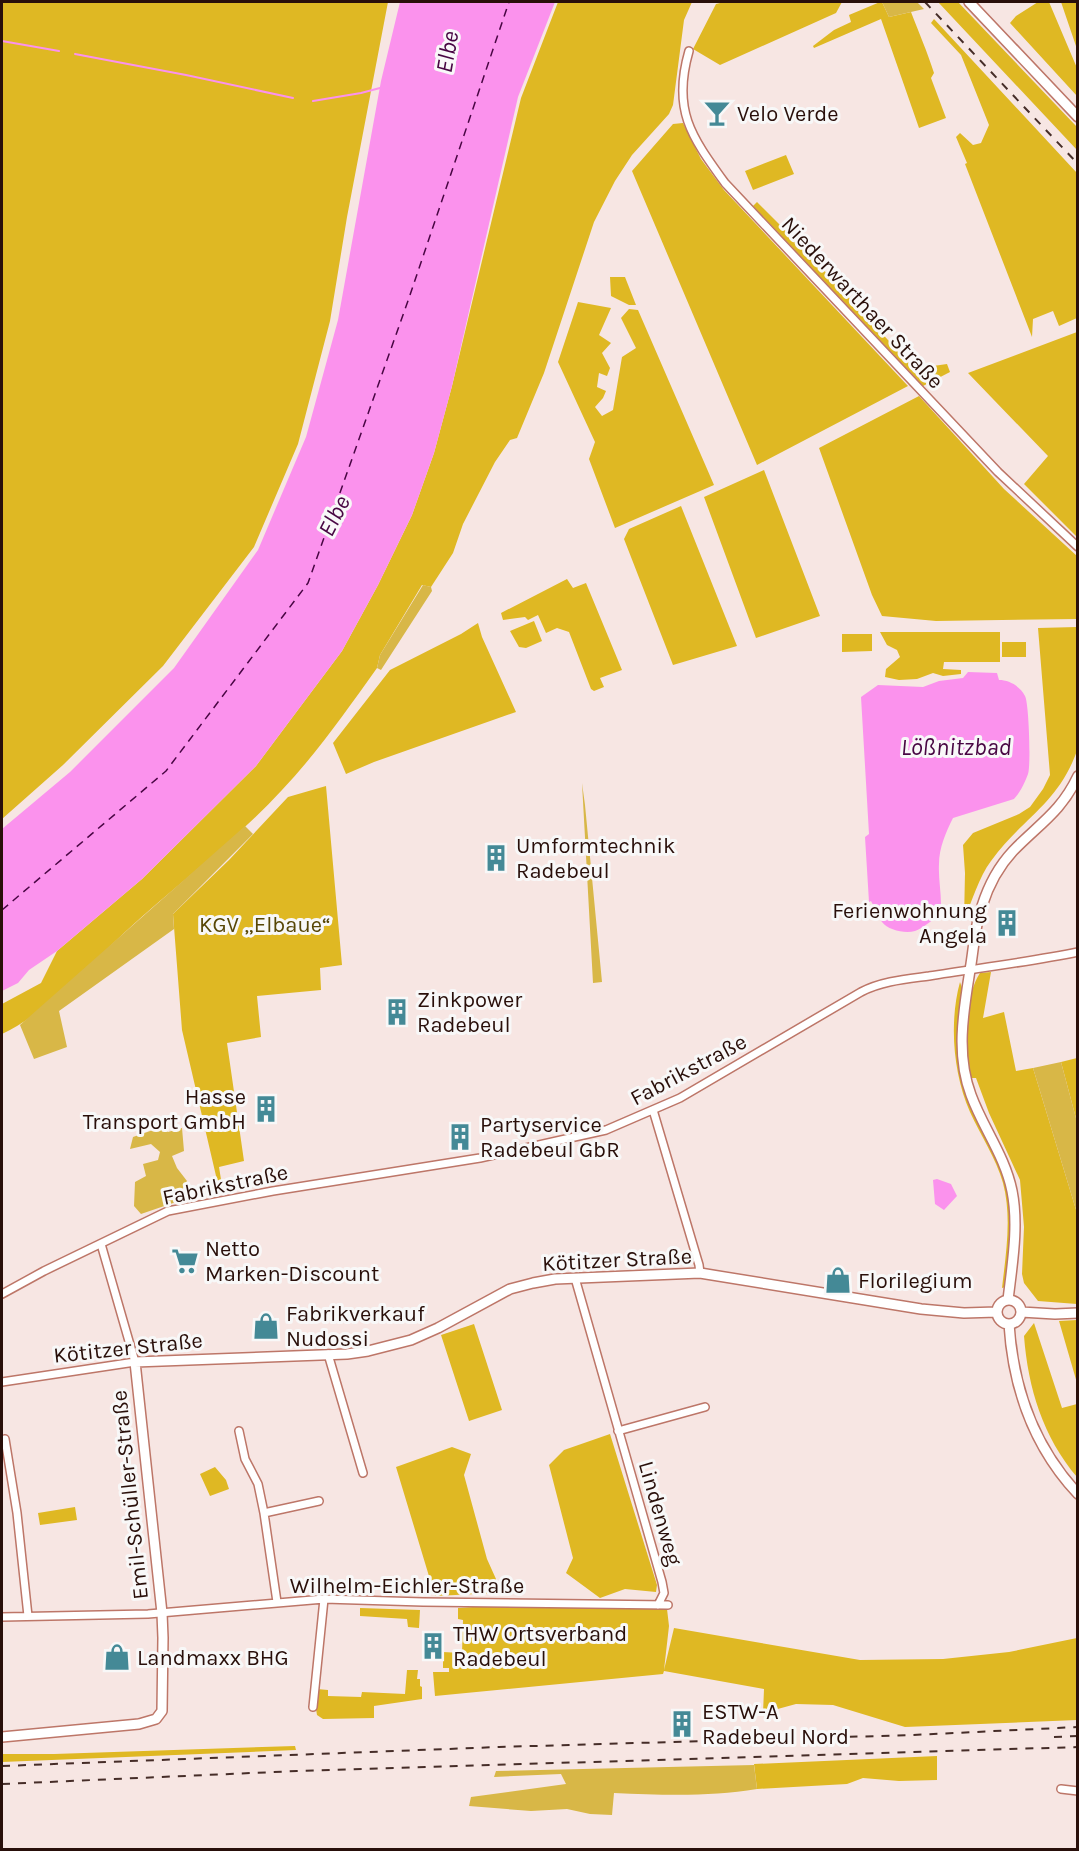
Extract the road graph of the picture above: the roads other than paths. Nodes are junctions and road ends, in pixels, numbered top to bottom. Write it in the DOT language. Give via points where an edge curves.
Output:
graph roads {
  1 [pos="969,2"];
  2 [pos="688,51"];
  3 [pos="1077,117"];
  4 [pos="1077,547"];
  5 [pos="1077,776"];
  6 [pos="1077,952"];
  7 [pos="970,969"];
  8 [pos="652,1110"];
  9 [pos="101,1244"];
  10 [pos="700,1273"];
  11 [pos="575,1278"];
  12 [pos="2,1294"];
  13 [pos="1008,1300"];
  14 [pos="997,1312"];
  15 [pos="1021,1312"];
  16 [pos="1077,1313"];
  17 [pos="1009,1324"];
  18 [pos="328,1354"];
  19 [pos="135,1362"];
  20 [pos="2,1382"];
  21 [pos="705,1407"];
  22 [pos="238,1431"];
  23 [pos="618,1431"];
  24 [pos="5,1439"];
  25 [pos="363,1473"];
  26 [pos="1077,1494"];
  27 [pos="319,1501"];
  28 [pos="264,1514"];
  29 [pos="324,1599"];
  30 [pos="277,1602"];
  31 [pos="658,1605"];
  32 [pos="668,1605"];
  33 [pos="162,1613"];
  34 [pos="28,1616"];
  35 [pos="2,1617"];
  36 [pos="314,1707"];
  37 [pos="2,1737"];
  38 [pos="1061,1789"];
  39 [pos="1077,1791"];
  1 -- 3 [label="street"];
  2 -- 4 [label="street, Niederwarthaer Straße" via="681,87 682,108 702,150 725,183 998,472"];
  5 -- 7 [label="street" via="1059,807 1012,852 994,878 981,908"];
  6 -- 7 [label="street, Fabrikstraße"];
  7 -- 8 [label="street, Fabrikstraße" via="865,990 680,1098"];
  7 -- 13 [label="street" via="962,1031 963,1065 971,1096 1000,1155 1012,1191"];
  8 -- 9 [label="street, Fabrikstraße" via="606,1130 489,1156 168,1211"];
  8 -- 10 [label="street"];
  9 -- 12 [label="street, Fabrikstraße"];
  9 -- 19 [label="street, Emil-Schüller-Straße"];
  10 -- 11 [label="street, Kötitzer Straße"];
  10 -- 14 [label="street, Kötitzer Straße" via="921,1309"];
  11 -- 18 [label="street, Kötitzer Straße" via="533,1282 510,1289 411,1340 368,1351"];
  11 -- 23 [label="street, Lindenweg"];
  13 -- 14 [label="street"];
  13 -- 15 [label="street" via="1017,1303"];
  14 -- 17 [label="street"];
  15 -- 16 [label="street"];
  15 -- 17 [label="street"];
  17 -- 26 [label="street" via="1014,1363 1029,1418 1046,1454"];
  18 -- 19 [label="street, Kötitzer Straße"];
  18 -- 25 [label="street"];
  19 -- 20 [label="street, Kötitzer Straße"];
  19 -- 33 [label="street, Emil-Schüller-Straße"];
  21 -- 23 [label="street"];
  22 -- 28 [label="street" via="245,1459 258,1484"];
  23 -- 31 [label="street, Lindenweg" via="664,1593"];
  24 -- 34 [label="street"];
  27 -- 28 [label="street"];
  28 -- 30 [label="street"];
  29 -- 30 [label="street, Wilhelm-Eichler-Straße"];
  29 -- 31 [label="street, Wilhelm-Eichler-Straße"];
  29 -- 36 [label="street"];
  30 -- 33 [label="street, Wilhelm-Eichler-Straße"];
  31 -- 32 [label="street, Wilhelm-Eichler-Straße"];
  33 -- 34 [label="street, Wilhelm-Eichler-Straße"];
  33 -- 37 [label="street, Emil-Schüller-Straße" via="162,1711 156,1719"];
  34 -- 35 [label="street, Wilhelm-Eichler-Straße"];
  38 -- 39 [label="street"];
}
